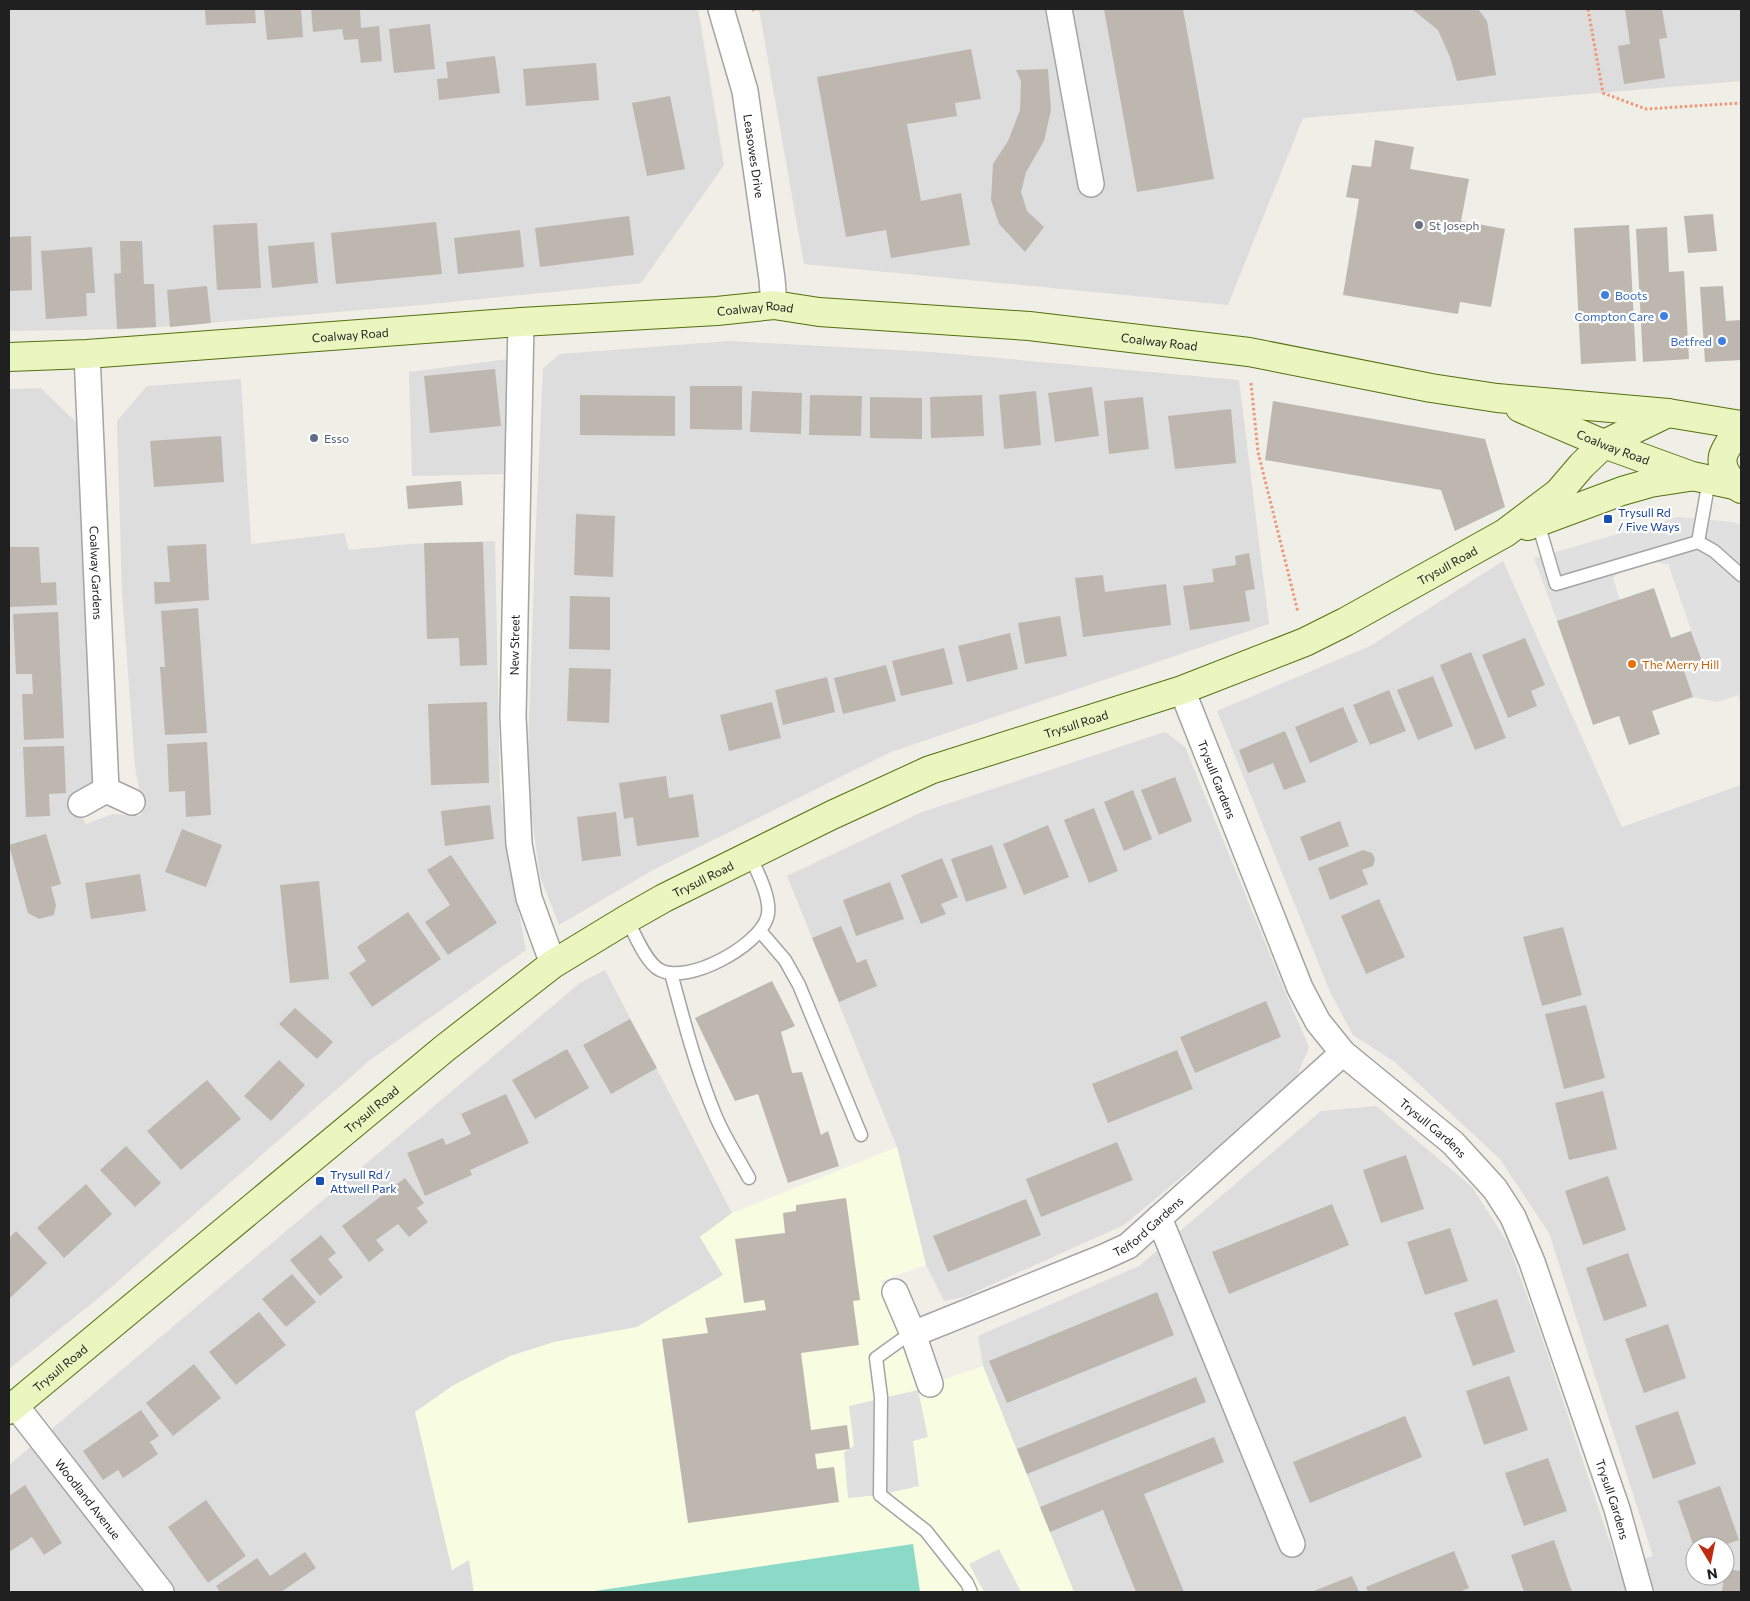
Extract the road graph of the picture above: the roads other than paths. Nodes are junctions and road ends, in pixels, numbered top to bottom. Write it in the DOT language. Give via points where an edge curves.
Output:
graph roads {
  1 [pos="721,9"];
  2 [pos="1059,9"];
  3 [pos="1091,184"];
  4 [pos="774,305"];
  5 [pos="521,322"];
  6 [pos="87,354"];
  7 [pos="9,357"];
  8 [pos="1497,398"];
  9 [pos="1668,413"];
  10 [pos="1741,425"];
  11 [pos="1604,444"];
  12 [pos="1719,482"];
  13 [pos="1538,523"];
  14 [pos="1505,533"];
  15 [pos="1698,542"];
  16 [pos="1741,575"];
  17 [pos="1182,690"];
  18 [pos="106,790"];
  19 [pos="132,802"];
  20 [pos="81,804"];
  21 [pos="750,856"];
  22 [pos="627,919"];
  23 [pos="760,931"];
  24 [pos="553,964"];
  25 [pos="671,973"];
  26 [pos="1342,1054"];
  27 [pos="861,1135"];
  28 [pos="749,1178"];
  29 [pos="1159,1218"];
  30 [pos="895,1292"];
  31 [pos="913,1334"];
  32 [pos="930,1384"];
  33 [pos="12,1407"];
  34 [pos="1292,1544"];
  35 [pos="161,1592"];
  36 [pos="971,1592"];
  37 [pos="1640,1592"];
  1 -- 4 [label="street, Leasowes Drive" via="744,91"];
  2 -- 3 [label="street"];
  4 -- 5 [label="street, Coalway Road"];
  4 -- 8 [label="street, Coalway Road" via="820,312 1028,326 1249,352"];
  5 -- 6 [label="street, Coalway Road"];
  5 -- 24 [label="street, New Street" via="513,717 519,844 529,898"];
  6 -- 7 [label="street, Coalway Road"];
  6 -- 18 [label="street, Coalway Gardens"];
  8 -- 9 [label="street, Coalway Road"];
  8 -- 11 [label="street, Coalway Road"];
  9 -- 10 [label="street, Coalway Road"];
  9 -- 11 [label="street, Trysull Road"];
  10 -- 12 [label="street" via="1723,456 1725,471"];
  11 -- 12 [label="street, Coalway Road"];
  11 -- 14 [label="street, Trysull Road" via="1558,493"];
  12 -- 13 [label="street, Trysull Road" via="1650,483"];
  12 -- 15 [label="lane"];
  13 -- 14 [label="street, Trysull Road"];
  13 -- 15 [label="lane" via="1556,584"];
  14 -- 17 [label="street, Trysull Road" via="1305,642"];
  15 -- 16 [label="lane" via="1714,551"];
  17 -- 21 [label="street, Trysull Road" via="930,770"];
  17 -- 26 [label="street, Trysull Gardens" via="1300,988 1318,1022"];
  18 -- 19 [label="street"];
  18 -- 20 [label="street"];
  21 -- 22 [label="street, Trysull Road"];
  21 -- 23 [label="lane" via="764,886 767,902 768,917"];
  22 -- 24 [label="street, Trysull Road"];
  22 -- 25 [label="lane" via="650,960 659,970"];
  23 -- 25 [label="lane" via="746,945 724,958 688,972"];
  23 -- 27 [label="lane" via="785,960 798,985"];
  24 -- 33 [label="street, Trysull Road" via="445,1048"];
  25 -- 28 [label="lane" via="708,1097"];
  26 -- 29 [label="street, Telford Gardens"];
  26 -- 37 [label="street, Trysull Gardens" via="1453,1144 1495,1189 1513,1216 1532,1262 1617,1509"];
  29 -- 31 [label="street, Telford Gardens" via="1128,1246"];
  29 -- 34 [label="street"];
  30 -- 31 [label="street"];
  31 -- 32 [label="street"];
  31 -- 36 [label="lane" via="876,1358 881,1397 880,1495 926,1531"];
  33 -- 35 [label="street, Woodland Avenue"];
}
